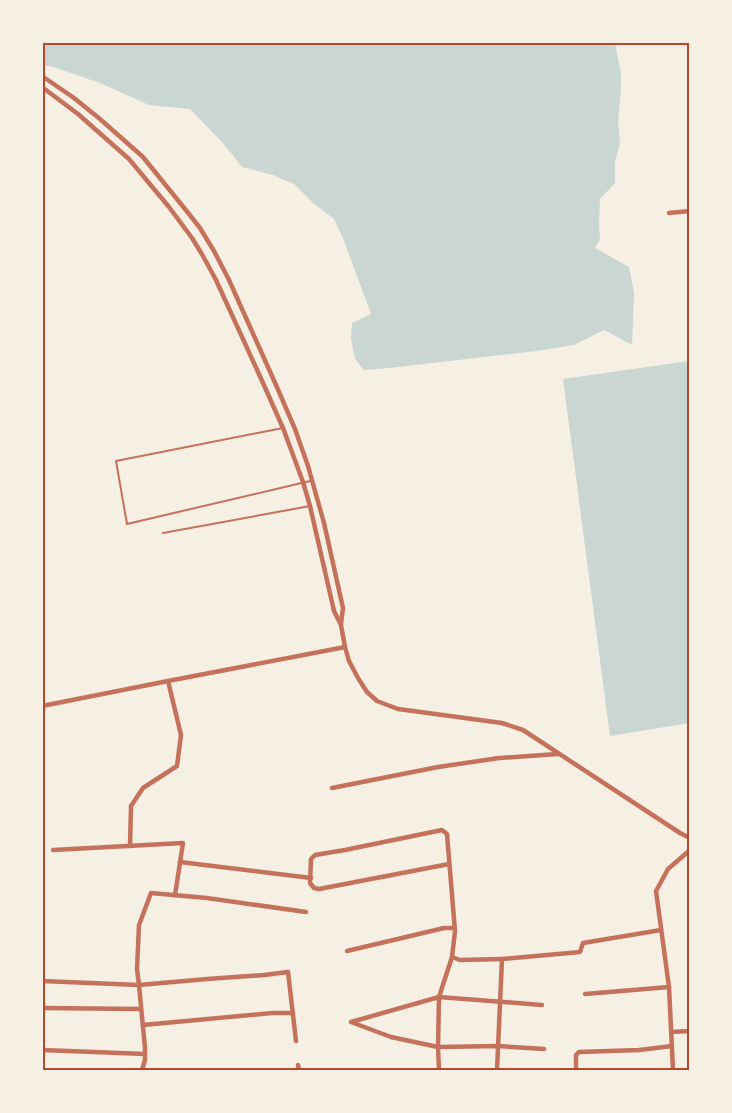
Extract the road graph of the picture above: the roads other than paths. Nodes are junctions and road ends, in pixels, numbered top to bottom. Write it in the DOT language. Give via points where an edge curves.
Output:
graph roads {
  1 [pos="42,76"];
  2 [pos="42,87"];
  3 [pos="74,98"];
  4 [pos="68,106"];
  5 [pos="185,208"];
  6 [pos="690,211"];
  7 [pos="669,213"];
  8 [pos="175,216"];
  9 [pos="209,243"];
  10 [pos="198,248"];
  11 [pos="226,275"];
  12 [pos="216,280"];
  13 [pos="274,379"];
  14 [pos="263,382"];
  15 [pos="283,428"];
  16 [pos="313,480"];
  17 [pos="303,482"];
  18 [pos="310,506"];
  19 [pos="163,533"];
  20 [pos="332,559"];
  21 [pos="322,562"];
  22 [pos="341,625"];
  23 [pos="345,647"];
  24 [pos="168,681"];
  25 [pos="42,706"];
  26 [pos="558,754"];
  27 [pos="332,788"];
  28 [pos="690,838"];
  29 [pos="130,846"];
  30 [pos="53,850"];
  31 [pos="690,850"];
  32 [pos="180,862"];
  33 [pos="449,864"];
  34 [pos="310,878"];
  35 [pos="175,895"];
  36 [pos="306,912"];
  37 [pos="454,928"];
  38 [pos="661,930"];
  39 [pos="347,951"];
  40 [pos="452,957"];
  41 [pos="502,959"];
  42 [pos="42,981"];
  43 [pos="139,985"];
  44 [pos="668,987"];
  45 [pos="585,994"];
  46 [pos="439,997"];
  47 [pos="500,1002"];
  48 [pos="542,1005"];
  49 [pos="42,1008"];
  50 [pos="141,1009"];
  51 [pos="293,1013"];
  52 [pos="143,1025"];
  53 [pos="690,1031"];
  54 [pos="671,1032"];
  55 [pos="296,1041"];
  56 [pos="498,1046"];
  57 [pos="672,1046"];
  58 [pos="438,1047"];
  59 [pos="544,1049"];
  60 [pos="42,1050"];
  61 [pos="145,1054"];
  62 [pos="142,1070"];
  63 [pos="439,1070"];
  64 [pos="497,1070"];
  65 [pos="576,1070"];
  66 [pos="673,1070"];
  1 -- 3 [label="street"];
  2 -- 4 [label="street"];
  3 -- 4 [label="street"];
  3 -- 5 [label="street" via="143,157"];
  4 -- 8 [label="street" via="128,159"];
  5 -- 8 [label="street"];
  5 -- 9 [label="street"];
  6 -- 7 [label="street"];
  8 -- 10 [label="street"];
  9 -- 10 [label="street"];
  9 -- 11 [label="street"];
  10 -- 12 [label="street"];
  11 -- 12 [label="street"];
  11 -- 13 [label="street"];
  12 -- 14 [label="street"];
  13 -- 14 [label="street"];
  13 -- 16 [label="street"];
  14 -- 15 [label="street"];
  15 -- 17 [label="street"];
  15 -- 17 [label="lane" via="116,461 127,524"];
  16 -- 17 [label="lane"];
  16 -- 20 [label="street"];
  17 -- 18 [label="street"];
  18 -- 19 [label="lane"];
  18 -- 21 [label="street"];
  20 -- 21 [label="street"];
  20 -- 22 [label="street" via="344,608"];
  21 -- 22 [label="street" via="334,611"];
  22 -- 23 [label="street"];
  23 -- 24 [label="street"];
  23 -- 26 [label="street" via="358,678 377,701 415,712 502,723 524,730"];
  24 -- 25 [label="street"];
  24 -- 29 [label="street" via="181,735 177,766 143,788 131,806"];
  26 -- 27 [label="street" via="438,767"];
  26 -- 28 [label="street"];
  29 -- 30 [label="street"];
  29 -- 32 [label="street" via="183,843"];
  31 -- 38 [label="street" via="668,870 656,891"];
  32 -- 34 [label="street"];
  32 -- 35 [label="street"];
  33 -- 34 [label="street" via="319,888 314,888"];
  33 -- 34 [label="street" via="447,834 442,830 315,855 311,859"];
  33 -- 37 [label="street"];
  35 -- 36 [label="street"];
  35 -- 43 [label="street" via="151,893 140,925"];
  37 -- 39 [label="street"];
  37 -- 40 [label="street"];
  38 -- 41 [label="street" via="582,943 580,952"];
  38 -- 44 [label="street"];
  40 -- 41 [label="street" via="460,960"];
  40 -- 46 [label="street"];
  41 -- 47 [label="street"];
  42 -- 43 [label="street"];
  43 -- 50 [label="street"];
  43 -- 51 [label="street" via="288,972"];
  44 -- 45 [label="street"];
  44 -- 54 [label="street"];
  46 -- 47 [label="street"];
  46 -- 58 [label="street"];
  46 -- 58 [label="street" via="351,1022 391,1037"];
  47 -- 48 [label="street"];
  47 -- 56 [label="street"];
  49 -- 50 [label="street"];
  50 -- 52 [label="street"];
  51 -- 52 [label="street"];
  51 -- 55 [label="street"];
  52 -- 61 [label="street"];
  53 -- 54 [label="street"];
  54 -- 57 [label="street"];
  56 -- 58 [label="street"];
  56 -- 59 [label="street"];
  56 -- 64 [label="street"];
  57 -- 65 [label="street" via="579,1052"];
  57 -- 66 [label="street"];
  58 -- 63 [label="street"];
  60 -- 61 [label="street"];
  61 -- 62 [label="street"];
}
